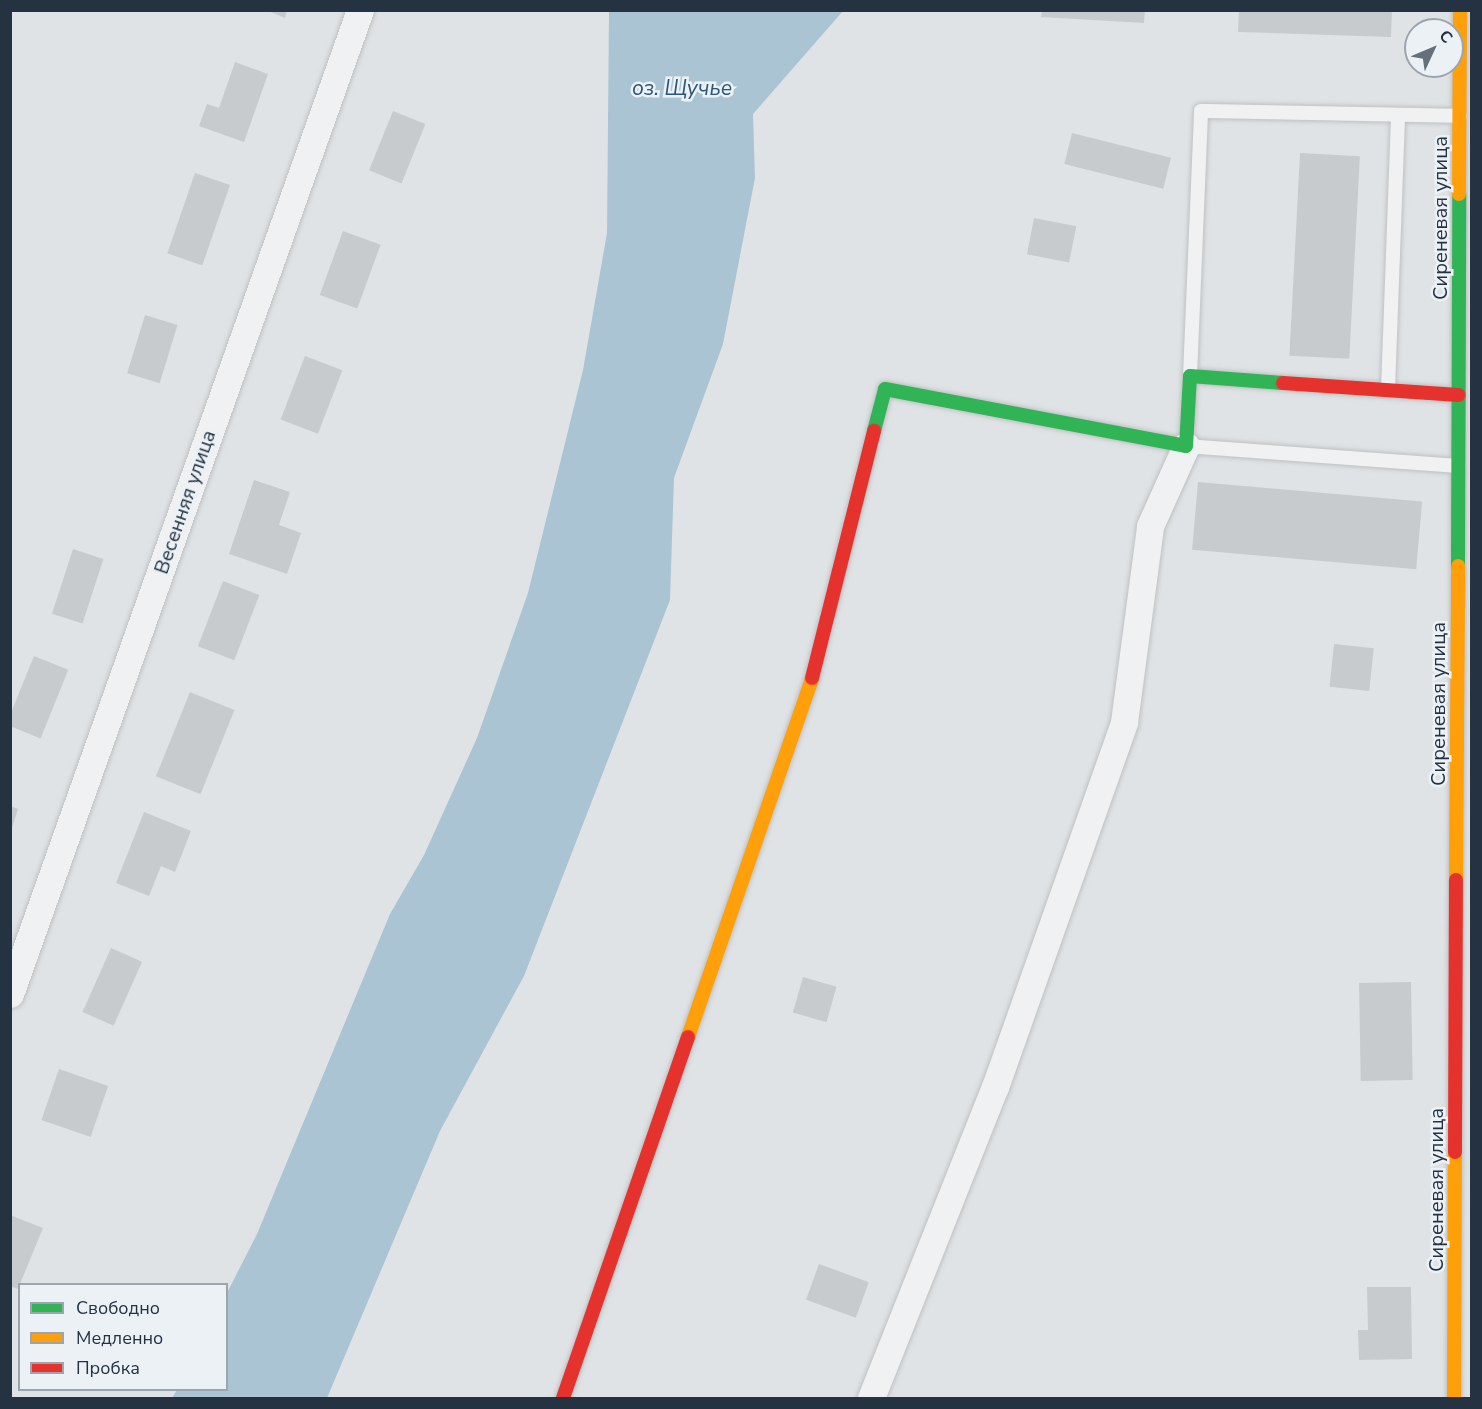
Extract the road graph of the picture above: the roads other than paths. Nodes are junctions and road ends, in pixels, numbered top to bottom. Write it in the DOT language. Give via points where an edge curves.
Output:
graph roads {
  1 [pos="360,10"];
  2 [pos="1460,10"];
  3 [pos="1398,115"];
  4 [pos="1460,116"];
  5 [pos="1190,376"];
  6 [pos="1388,390"];
  7 [pos="1459,395"];
  8 [pos="1186,446"];
  9 [pos="1458,466"];
  10 [pos="10,994"];
  11 [pos="563,1398"];
  12 [pos="871,1398"];
  13 [pos="1454,1398"];
  1 -- 10 [label="street, Весенняя улица"];
  2 -- 4 [label="street, Сиреневая улица"];
  3 -- 4 [label="lane"];
  3 -- 5 [label="lane" via="1201,111"];
  3 -- 6 [label="lane"];
  4 -- 7 [label="street, Сиреневая улица"];
  5 -- 6 [label="street"];
  5 -- 8 [label="street"];
  6 -- 7 [label="street"];
  7 -- 9 [label="street, Сиреневая улица"];
  8 -- 9 [label="lane"];
  8 -- 11 [label="street" via="885,389 813,676"];
  8 -- 12 [label="street" via="1150,526 1124,722 995,1087"];
  9 -- 13 [label="street, Сиреневая улица"];
}
